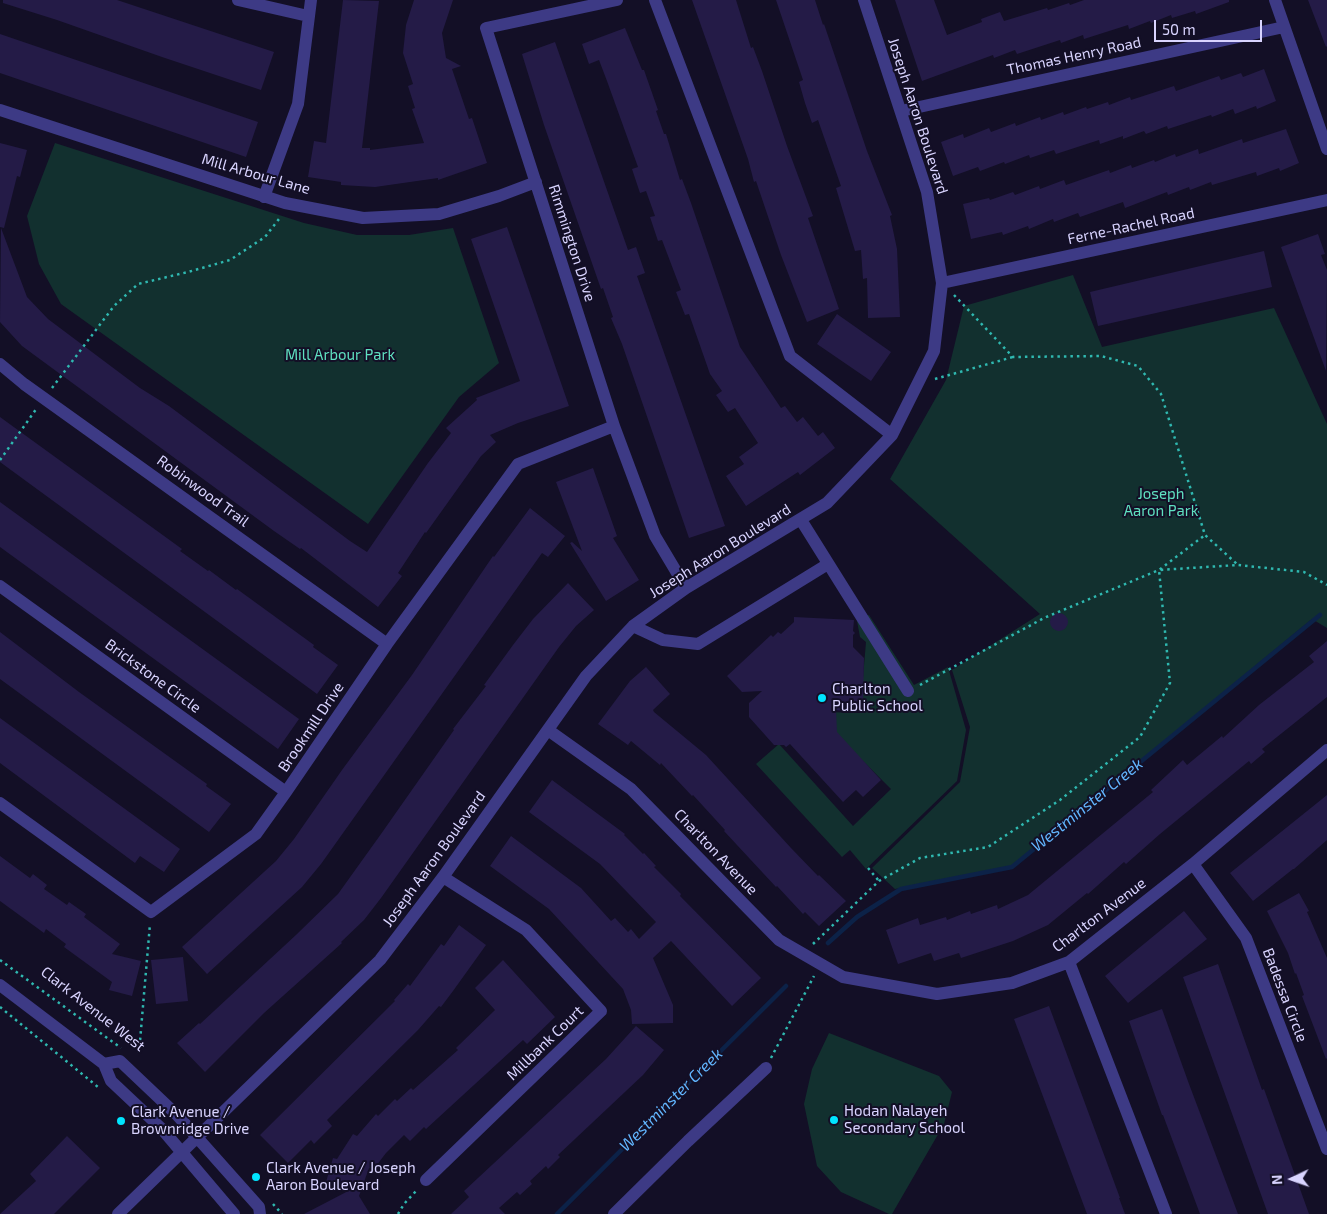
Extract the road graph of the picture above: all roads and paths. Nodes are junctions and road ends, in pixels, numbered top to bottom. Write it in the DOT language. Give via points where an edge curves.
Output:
graph roads {
  1 [pos="238,0"];
  2 [pos="311,0"];
  3 [pos="617,0"];
  4 [pos="655,0"];
  5 [pos="864,0"];
  6 [pos="1274,0"];
  7 [pos="308,16"];
  8 [pos="1284,26"];
  9 [pos="0,110"];
  10 [pos="901,111"];
  11 [pos="1327,148"];
  12 [pos="536,182"];
  13 [pos="264,196"];
  14 [pos="1327,200"];
  15 [pos="279,218"];
  16 [pos="942,283"];
  17 [pos="1013,357"];
  18 [pos="0,364"];
  19 [pos="920,383"];
  20 [pos="45,398"];
  21 [pos="614,426"];
  22 [pos="892,435"];
  23 [pos="0,460"];
  24 [pos="801,520"];
  25 [pos="1205,535"];
  26 [pos="828,564"];
  27 [pos="1238,565"];
  28 [pos="1159,570"];
  29 [pos="1327,585"];
  30 [pos="0,586"];
  31 [pos="686,588"];
  32 [pos="634,626"];
  33 [pos="387,644"];
  34 [pos="908,691"];
  35 [pos="548,730"];
  36 [pos="1327,750"];
  37 [pos="286,792"];
  38 [pos="0,803"];
  39 [pos="1193,864"];
  40 [pos="868,868"];
  41 [pos="444,877"];
  42 [pos="878,881"];
  43 [pos="151,912"];
  44 [pos="803,954"];
  45 [pos="0,960"];
  46 [pos="1069,962"];
  47 [pos="821,964"];
  48 [pos="0,985"];
  49 [pos="0,1007"];
  50 [pos="125,1052"];
  51 [pos="139,1053"];
  52 [pos="104,1064"];
  53 [pos="766,1068"];
  54 [pos="104,1093"];
  55 [pos="198,1137"];
  56 [pos="1327,1149"];
  57 [pos="182,1152"];
  58 [pos="426,1180"];
  59 [pos="118,1214"];
  60 [pos="234,1214"];
  61 [pos="260,1214"];
  62 [pos="398,1214"];
  63 [pos="614,1214"];
  64 [pos="1166,1214"];
  1 -- 7 [label="street"];
  2 -- 7 [label="street"];
  3 -- 12 [label="street, Rimmington Drive" via="486,28"];
  4 -- 22 [label="street" via="790,356"];
  5 -- 10 [label="street, Joseph Aaron Boulevard"];
  6 -- 8 [label="street"];
  7 -- 13 [label="street" via="298,104"];
  8 -- 10 [label="street, Thomas Henry Road"];
  8 -- 11 [label="street"];
  9 -- 13 [label="street, Mill Arbour Lane"];
  10 -- 16 [label="street, Joseph Aaron Boulevard" via="927,192"];
  12 -- 13 [label="street, Mill Arbour Lane" via="439,214 363,218"];
  12 -- 21 [label="street, Rimmington Drive"];
  14 -- 16 [label="street, Ferne-Rachel Road"];
  15 -- 20 [label="path" via="265,237 230,260 138,284 114,306"];
  16 -- 17 [label="path"];
  16 -- 19 [label="street, Joseph Aaron Boulevard" via="934,351"];
  17 -- 19 [label="path"];
  17 -- 25 [label="path" via="1101,356 1138,366 1161,394"];
  18 -- 20 [label="street, Robinwood Trail"];
  19 -- 22 [label="street, Joseph Aaron Boulevard"];
  20 -- 23 [label="path"];
  20 -- 33 [label="street, Robinwood Trail"];
  21 -- 31 [label="street, Rimmington Drive" via="655,536"];
  21 -- 33 [label="street, Brookmill Drive" via="518,464"];
  22 -- 24 [label="street, Joseph Aaron Boulevard" via="827,503"];
  24 -- 26 [label="street"];
  24 -- 31 [label="street, Joseph Aaron Boulevard"];
  25 -- 27 [label="path"];
  25 -- 28 [label="path"];
  26 -- 32 [label="street" via="698,644 663,640"];
  26 -- 34 [label="street"];
  27 -- 28 [label="path"];
  27 -- 29 [label="path" via="1304,572"];
  28 -- 34 [label="path" via="1044,618"];
  28 -- 42 [label="path" via="1170,684 1140,737 1060,800 988,847 920,858"];
  30 -- 37 [label="street, Brickstone Circle"];
  31 -- 32 [label="street, Joseph Aaron Boulevard"];
  32 -- 35 [label="street, Joseph Aaron Boulevard" via="586,676"];
  33 -- 37 [label="street, Brookmill Drive"];
  35 -- 41 [label="street, Joseph Aaron Boulevard"];
  35 -- 44 [label="street, Charlton Avenue" via="631,789 779,940"];
  36 -- 39 [label="street, Charlton Avenue"];
  37 -- 43 [label="street, Brookmill Drive" via="256,834"];
  38 -- 43 [label="street"];
  39 -- 46 [label="street, Charlton Avenue"];
  39 -- 56 [label="street, Badessa Circle" via="1246,938"];
  40 -- 42 [label="path"];
  41 -- 55 [label="street, Joseph Aaron Boulevard" via="380,960"];
  41 -- 58 [label="street, Millbank Court" via="526,930 601,1011"];
  42 -- 44 [label="path"];
  43 -- 51 [label="path"];
  44 -- 47 [label="street, Charlton Avenue"];
  45 -- 50 [label="path, Clark Avenue West"];
  46 -- 47 [label="street, Charlton Avenue" via="1012,983 937,994 843,977"];
  46 -- 64 [label="street"];
  47 -- 53 [label="path"];
  48 -- 52 [label="street, Clark Avenue West"];
  49 -- 54 [label="path"];
  52 -- 55 [label="street, Clark Avenue West" via="120,1061"];
  52 -- 57 [label="street, Clark Avenue West" via="111,1082"];
  53 -- 63 [label="street"];
  55 -- 57 [label="street, Joseph Aaron Boulevard"];
  55 -- 61 [label="street, Clark Avenue West" via="259,1207"];
  57 -- 59 [label="street, Joseph Aaron Boulevard"];
  57 -- 60 [label="street, Clark Avenue West"];
  58 -- 62 [label="path"];
}
